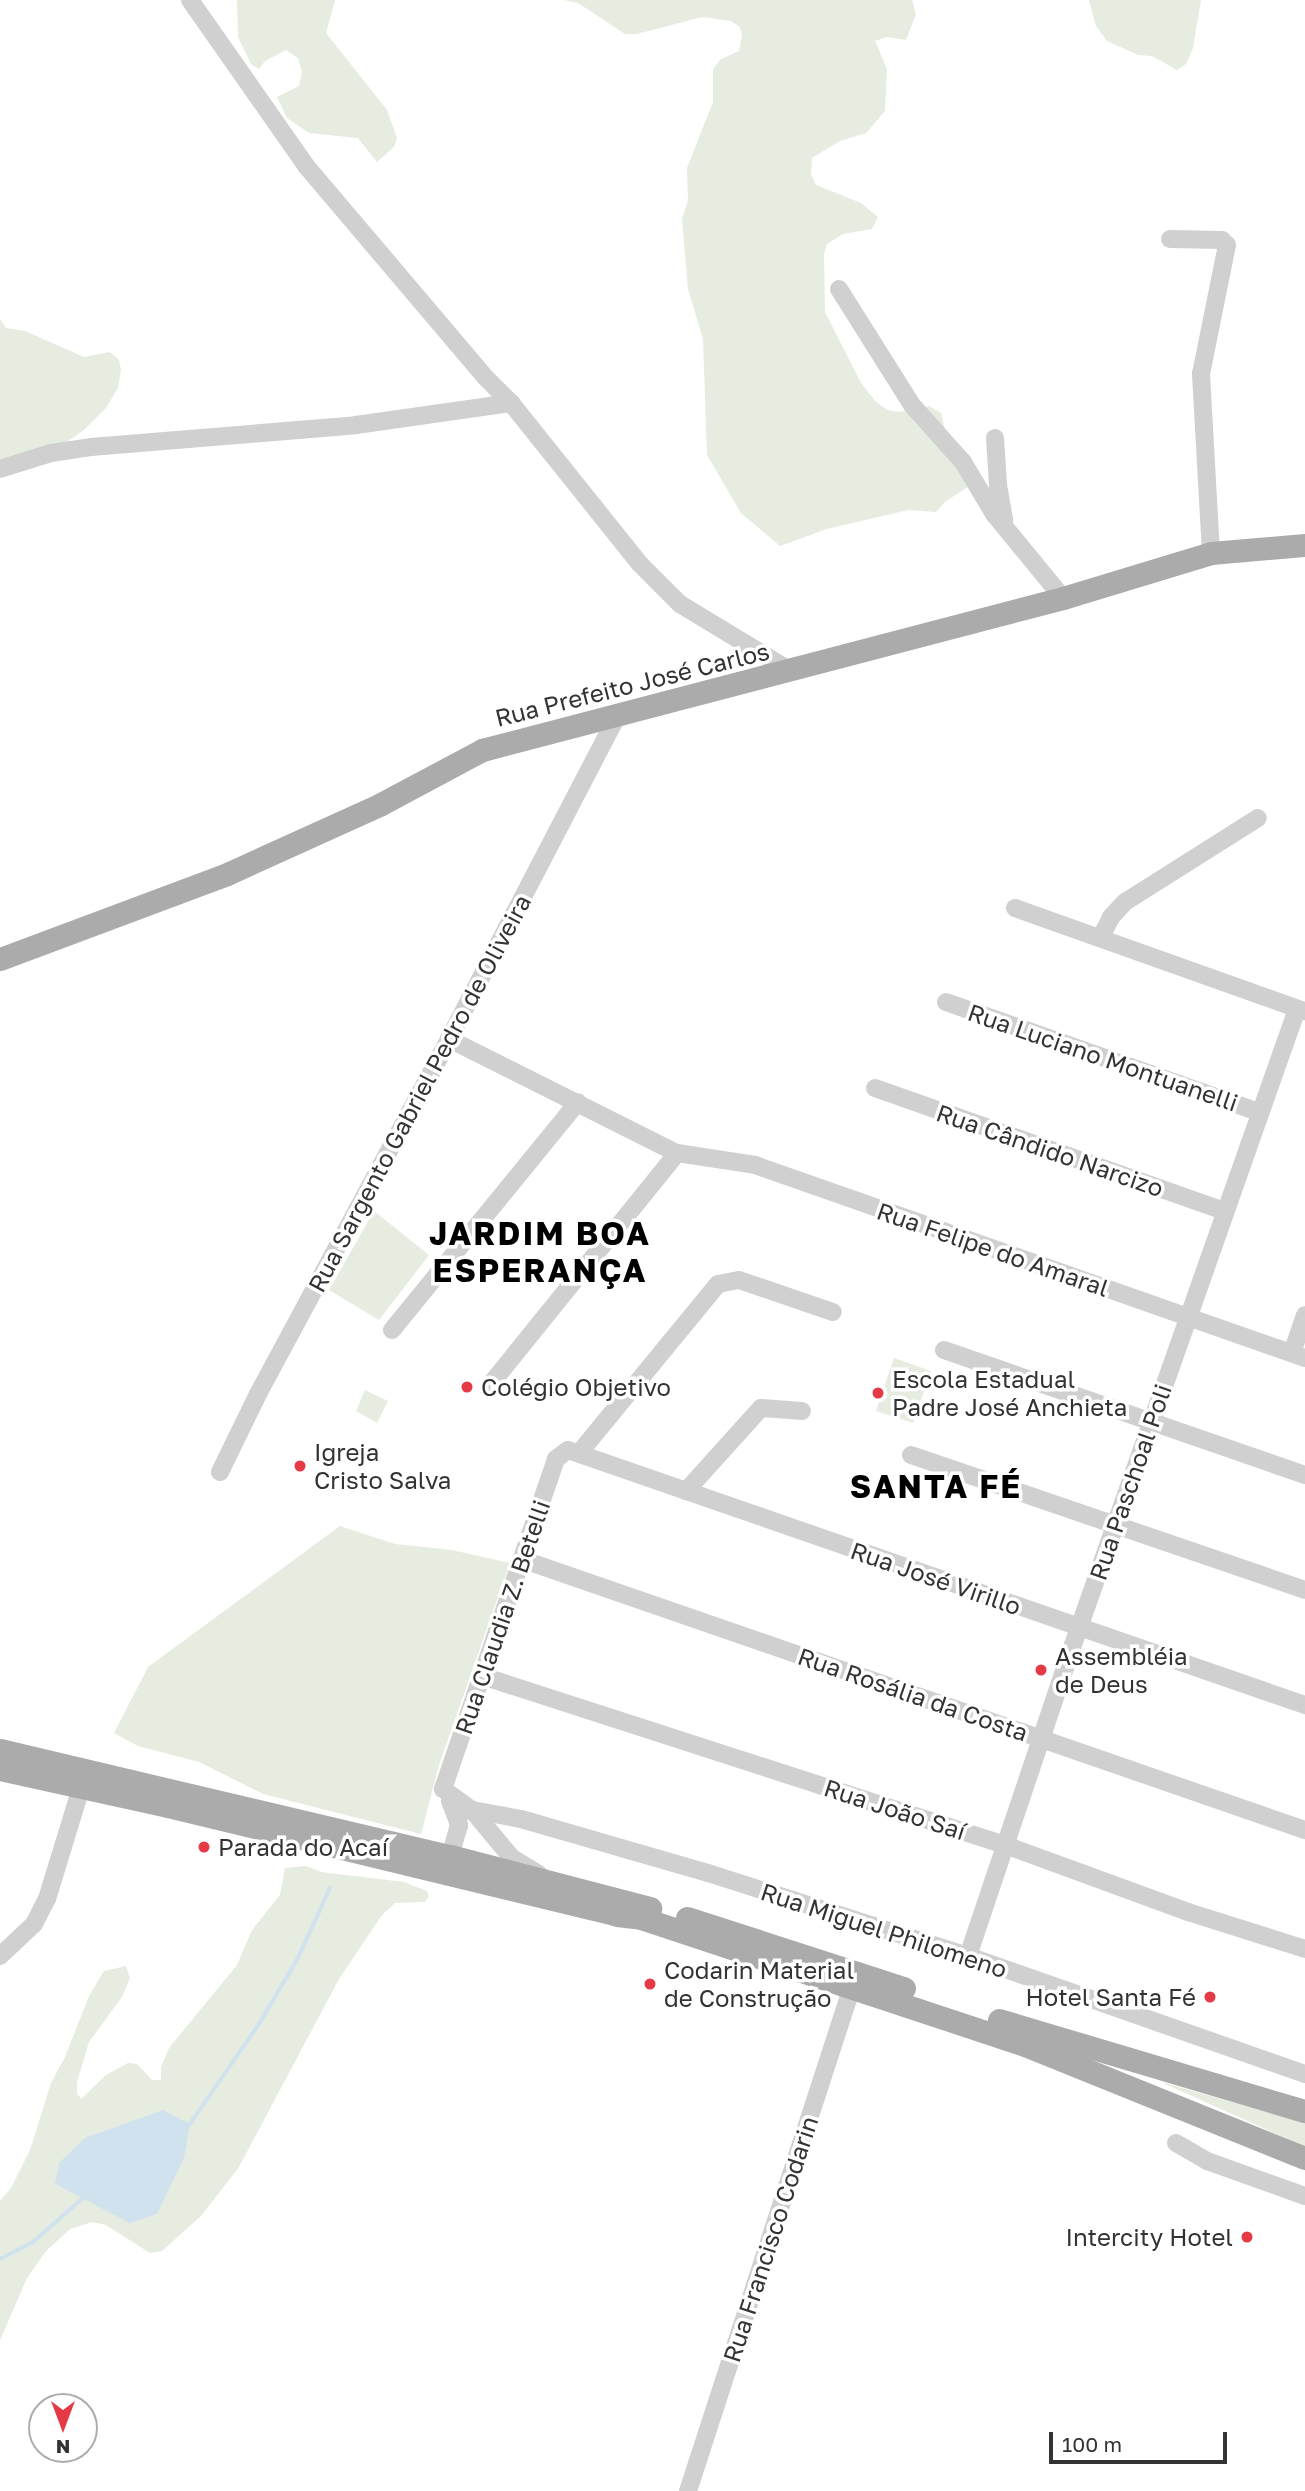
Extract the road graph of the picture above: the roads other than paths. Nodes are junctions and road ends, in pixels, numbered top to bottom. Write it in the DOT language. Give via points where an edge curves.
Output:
graph roads {
  1 [pos="190,0"];
  2 [pos="1170,239"];
  3 [pos="839,289"];
  4 [pos="511,403"];
  5 [pos="995,438"];
  6 [pos="0,469"];
  7 [pos="1007,531"];
  8 [pos="1305,545"];
  9 [pos="1211,553"];
  10 [pos="1063,598"];
  11 [pos="789,670"];
  12 [pos="618,715"];
  13 [pos="1258,818"];
  14 [pos="1015,908"];
  15 [pos="1101,937"];
  16 [pos="0,959"];
  17 [pos="946,1002"];
  18 [pos="1301,1010"];
  19 [pos="449,1039"];
  20 [pos="875,1088"];
  21 [pos="578,1102"];
  22 [pos="1259,1112"];
  23 [pos="677,1153"];
  24 [pos="1224,1212"];
  25 [pos="833,1312"];
  26 [pos="1305,1315"];
  27 [pos="1187,1318"];
  28 [pos="392,1330"];
  29 [pos="944,1350"];
  30 [pos="1298,1356"];
  31 [pos="490,1385"];
  32 [pos="802,1411"];
  33 [pos="1151,1423"];
  34 [pos="574,1451"];
  35 [pos="911,1455"];
  36 [pos="220,1472"];
  37 [pos="1305,1475"];
  38 [pos="686,1491"];
  39 [pos="1115,1525"];
  40 [pos="520,1559"];
  41 [pos="1305,1590"];
  42 [pos="1080,1628"];
  43 [pos="482,1676"];
  44 [pos="1305,1706"];
  45 [pos="1042,1737"];
  46 [pos="0,1750"];
  47 [pos="7,1775"];
  48 [pos="81,1787"];
  49 [pos="464,1811"];
  50 [pos="1305,1829"];
  51 [pos="1005,1844"];
  52 [pos="450,1856"];
  53 [pos="551,1881"];
  54 [pos="1305,1949"];
  55 [pos="0,1956"];
  56 [pos="968,1956"];
  57 [pos="852,1987"];
  58 [pos="1305,2074"];
  59 [pos="1305,2111"];
  60 [pos="1176,2143"];
  61 [pos="1305,2158"];
  62 [pos="1305,2196"];
  63 [pos="688,2491"];
  1 -- 4 [label="street" via="307,167"];
  2 -- 9 [label="street" via="1223,240 1227,245 1201,374"];
  3 -- 7 [label="street" via="902,391 963,462"];
  4 -- 6 [label="street" via="356,425 91,447 51,453"];
  4 -- 11 [label="street" via="640,564 680,604"];
  5 -- 7 [label="street" via="1000,509"];
  7 -- 10 [label="street"];
  8 -- 9 [label="main road, Rua Prefeito José Carlos"];
  9 -- 10 [label="main road, Rua Prefeito José Carlos"];
  10 -- 11 [label="main road, Rua Prefeito José Carlos"];
  11 -- 12 [label="main road, Rua Prefeito José Carlos"];
  12 -- 16 [label="main road, Rua Prefeito José Carlos" via="482,750 381,804 227,874"];
  12 -- 19 [label="street, Rua Sargento Gabriel Pedro de Oliveira"];
  13 -- 15 [label="street" via="1125,902 1111,916"];
  14 -- 15 [label="street"];
  15 -- 18 [label="street"];
  17 -- 22 [label="street, Rua Luciano Montuanelli"];
  18 -- 22 [label="street, Rua Paschoal Poli"];
  19 -- 21 [label="street, Rua Felipe do Amaral"];
  19 -- 36 [label="street, Rua Sargento Gabriel Pedro de Oliveira"];
  20 -- 24 [label="street, Rua Cândido Narcizo"];
  21 -- 23 [label="street, Rua Felipe do Amaral"];
  21 -- 28 [label="street"];
  22 -- 24 [label="street, Rua Paschoal Poli"];
  23 -- 27 [label="street, Rua Felipe do Amaral" via="755,1165"];
  23 -- 31 [label="street"];
  24 -- 27 [label="street, Rua Paschoal Poli"];
  25 -- 34 [label="street, Rua Claudia Z. Betelli" via="739,1280 718,1284"];
  26 -- 30 [label="street"];
  27 -- 30 [label="street, Rua Felipe do Amaral"];
  27 -- 33 [label="street, Rua Paschoal Poli"];
  29 -- 33 [label="street"];
  32 -- 38 [label="street" via="761,1408"];
  33 -- 37 [label="street"];
  33 -- 39 [label="street, Rua Paschoal Poli"];
  34 -- 38 [label="street, Rua José Virillo"];
  34 -- 40 [label="street, Rua Claudia Z. Betelli" via="556,1459"];
  35 -- 39 [label="street"];
  38 -- 42 [label="street, Rua José Virillo"];
  39 -- 41 [label="street"];
  39 -- 42 [label="street, Rua Paschoal Poli"];
  40 -- 43 [label="street, Rua Claudia Z. Betelli"];
  40 -- 45 [label="street, Rua Rosália da Costa"];
  42 -- 44 [label="street, Rua José Virillo"];
  42 -- 45 [label="street, Rua Paschoal Poli"];
  43 -- 49 [label="street, Rua Claudia Z. Betelli" via="443,1789"];
  43 -- 51 [label="street, Rua João Saí"];
  45 -- 50 [label="street, Rua Rosália da Costa"];
  45 -- 51 [label="street, Rua Paschoal Poli"];
  46 -- 52 [label="main road"];
  47 -- 48 [label="main road"];
  48 -- 55 [label="street" via="47,1899 34,1924"];
  48 -- 57 [label="main road" via="641,1918"];
  49 -- 52 [label="street"];
  49 -- 53 [label="street" via="512,1858"];
  49 -- 56 [label="street, Rua Miguel Philomeno" via="521,1819"];
  51 -- 54 [label="street, Rua João Saí" via="1188,1912"];
  51 -- 56 [label="street, Rua Paschoal Poli"];
  52 -- 53 [label="main road"];
  53 -- 59 [label="main road" via="703,1923 1131,2062"];
  56 -- 58 [label="street, Rua Miguel Philomeno"];
  57 -- 61 [label="main road" via="1025,2045"];
  57 -- 63 [label="street, Rua Francisco Codarin"];
  60 -- 62 [label="street" via="1206,2161"];
}
